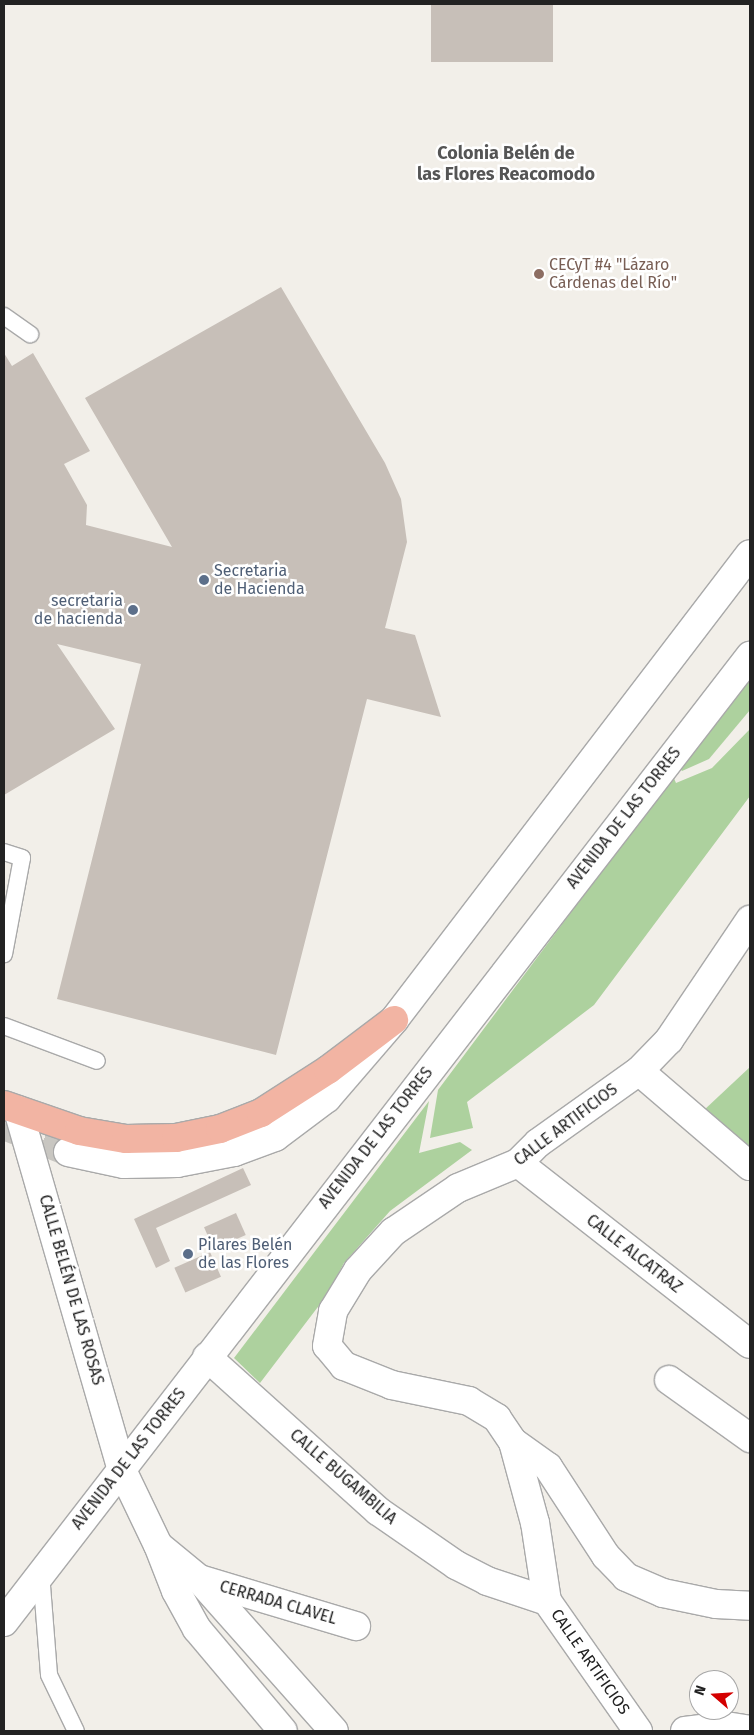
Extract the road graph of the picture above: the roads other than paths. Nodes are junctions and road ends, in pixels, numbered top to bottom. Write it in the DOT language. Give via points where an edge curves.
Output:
graph roads {
  1 [pos="4,316"];
  2 [pos="30,334"];
  3 [pos="750,554"];
  4 [pos="750,656"];
  5 [pos="4,852"];
  6 [pos="750,920"];
  7 [pos="4,954"];
  8 [pos="394,1020"];
  9 [pos="4,1026"];
  10 [pos="97,1061"];
  11 [pos="639,1071"];
  12 [pos="11,1108"];
  13 [pos="68,1152"];
  14 [pos="518,1163"];
  15 [pos="750,1166"];
  16 [pos="750,1344"];
  17 [pos="207,1357"];
  18 [pos="669,1380"];
  19 [pos="750,1438"];
  20 [pos="513,1442"];
  21 [pos="122,1470"];
  22 [pos="158,1545"];
  23 [pos="41,1573"];
  24 [pos="199,1579"];
  25 [pos="547,1601"];
  26 [pos="750,1606"];
  27 [pos="4,1622"];
  28 [pos="356,1626"];
  29 [pos="750,1730"];
  30 [pos="76,1731"];
  31 [pos="283,1731"];
  32 [pos="334,1731"];
  33 [pos="638,1731"];
  34 [pos="685,1731"];
  1 -- 2 [label="lane"];
  3 -- 8 [label="street"];
  4 -- 17 [label="street, AVENIDA DE LAS TORRES"];
  5 -- 7 [label="lane" via="22,858"];
  6 -- 11 [label="street, CALLE ARTIFICIOS" via="670,1040"];
  8 -- 12 [label="highway" via="328,1070 270,1107 220,1129 176,1138 126,1139 79,1131"];
  8 -- 13 [label="street" via="327,1098 275,1137 234,1152 177,1163 124,1164"];
  9 -- 10 [label="lane"];
  11 -- 14 [label="street, CALLE ARTIFICIOS" via="538,1143"];
  11 -- 15 [label="street"];
  12 -- 21 [label="street, CALLE BELÉN DE LAS ROSAS"];
  14 -- 16 [label="street, CALLE ALCATRAZ"];
  14 -- 20 [label="street, CALLE ARTIFICIOS" via="458,1188 394,1232 358,1270 333,1311 327,1346 344,1366 392,1384 469,1401 497,1418"];
  17 -- 21 [label="street, AVENIDA DE LAS TORRES"];
  17 -- 25 [label="street, CALLE BUGAMBILIA" via="378,1512 456,1566 487,1581"];
  18 -- 19 [label="street"];
  20 -- 25 [label="street, CALLE ARTIFICIOS" via="534,1523"];
  20 -- 26 [label="street" via="548,1467 606,1556 626,1577 663,1593 716,1604"];
  21 -- 22 [label="street, CALLE BELÉN DE LAS ROSAS"];
  21 -- 23 [label="street, AVENIDA DE LAS TORRES"];
  22 -- 24 [label="street"];
  22 -- 31 [label="street, CALLE BELÉN DE LAS ROSAS" via="176,1591 197,1629"];
  23 -- 27 [label="street, AVENIDA DE LAS TORRES"];
  23 -- 30 [label="lane" via="48,1675"];
  24 -- 28 [label="street, CERRADA CLAVEL"];
  24 -- 32 [label="street"];
  25 -- 33 [label="street, CALLE ARTIFICIOS"];
  29 -- 34 [label="street" via="726,1726"];
}
